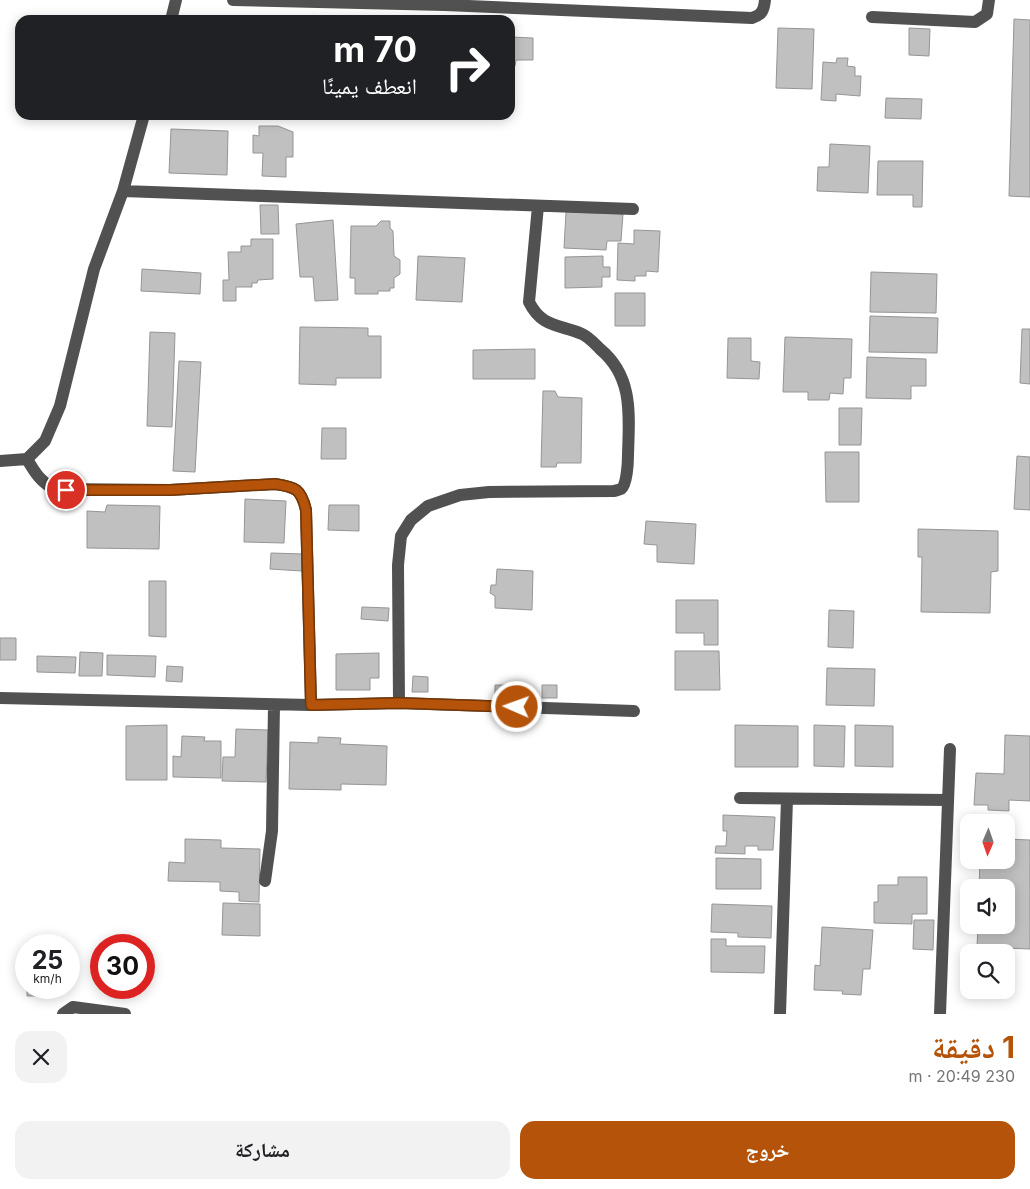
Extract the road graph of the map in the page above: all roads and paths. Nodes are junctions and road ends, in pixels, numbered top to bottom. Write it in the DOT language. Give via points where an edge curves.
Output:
graph roads {
  1 [pos="176,0"];
  2 [pos="233,0"];
  3 [pos="765,0"];
  4 [pos="989,0"];
  5 [pos="172,15"];
  6 [pos="872,17"];
  7 [pos="143,120"];
  8 [pos="123,191"];
  9 [pos="538,206"];
  10 [pos="634,209"];
  11 [pos="27,459"];
  12 [pos="0,461"];
  13 [pos="0,698"];
  14 [pos="399,703"];
  15 [pos="274,705"];
  16 [pos="311,705"];
  17 [pos="634,711"];
  18 [pos="950,748"];
  19 [pos="740,798"];
  20 [pos="787,798"];
  21 [pos="948,800"];
  22 [pos="265,881"];
  23 [pos="63,1014"];
  24 [pos="125,1014"];
  25 [pos="780,1014"];
  26 [pos="940,1014"];
  1 -- 5 [label="street"];
  2 -- 3 [label="street" via="752,18 759,16"];
  4 -- 6 [label="street" via="987,14 975,22"];
  7 -- 8 [label="street"];
  8 -- 9 [label="street"];
  8 -- 11 [label="street" via="94,269 60,406 45,441"];
  9 -- 10 [label="street"];
  9 -- 14 [label="street" via="529,302 543,321 584,335 608,356 620,372 627,393 629,420 625,484 622,489 614,491 489,492 460,496 428,506 411,520 401,536 398,565"];
  11 -- 12 [label="street"];
  11 -- 16 [label="street" via="43,483 54,490 293,486 303,496 306,510"];
  13 -- 15 [label="street"];
  14 -- 16 [label="street"];
  14 -- 17 [label="street"];
  15 -- 16 [label="street"];
  15 -- 22 [label="street" via="272,831"];
  18 -- 21 [label="street"];
  19 -- 20 [label="street"];
  20 -- 21 [label="street"];
  20 -- 25 [label="street"];
  21 -- 26 [label="street"];
  23 -- 24 [label="street" via="73,1007"];
}
